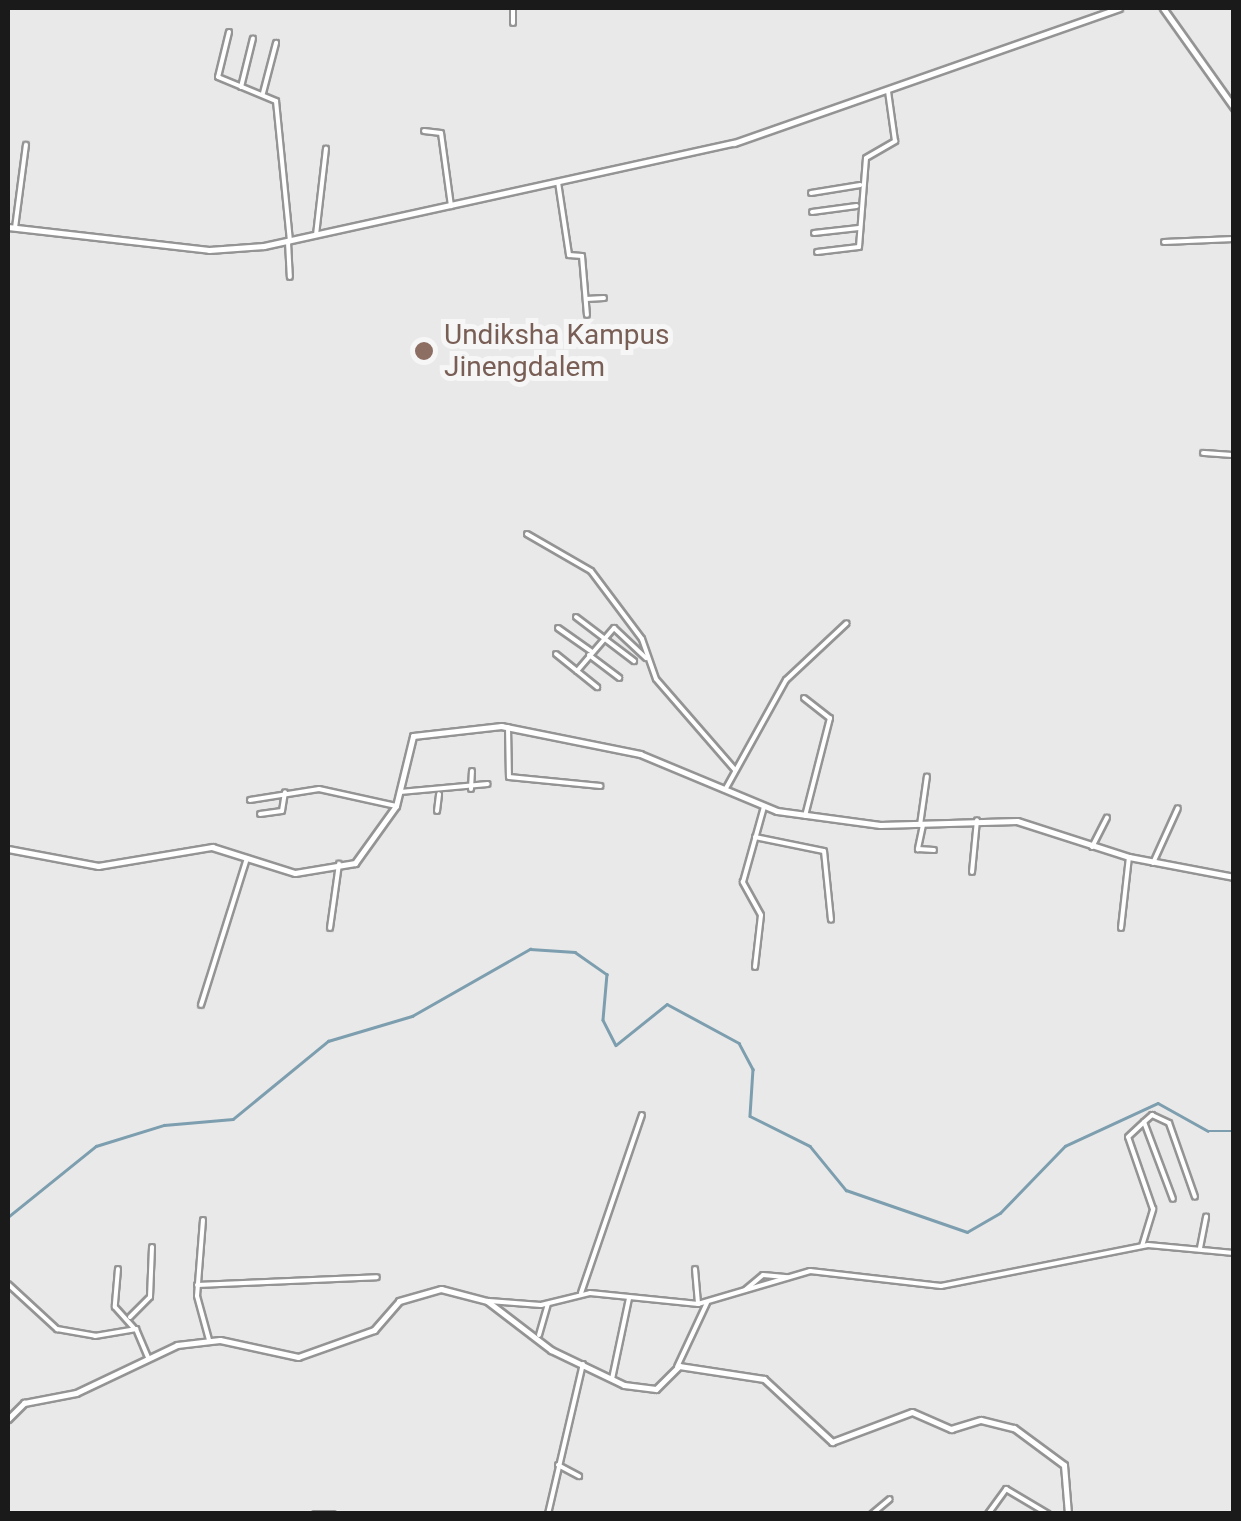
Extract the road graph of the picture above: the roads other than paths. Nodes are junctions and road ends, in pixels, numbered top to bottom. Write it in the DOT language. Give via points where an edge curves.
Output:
graph roads {
  1 [pos="513,8"];
  2 [pos="1119,8"];
  3 [pos="1163,8"];
  4 [pos="514,23"];
  5 [pos="229,32"];
  6 [pos="252,38"];
  7 [pos="276,44"];
  8 [pos="241,87"];
  9 [pos="888,91"];
  10 [pos="263,92"];
  11 [pos="1234,108"];
  12 [pos="424,130"];
  13 [pos="26,145"];
  14 [pos="326,149"];
  15 [pos="558,182"];
  16 [pos="860,185"];
  17 [pos="811,193"];
  18 [pos="450,206"];
  19 [pos="859,206"];
  20 [pos="812,212"];
  21 [pos="11,227"];
  22 [pos="859,228"];
  23 [pos="814,233"];
  24 [pos="316,236"];
  25 [pos="1234,238"];
  26 [pos="289,241"];
  27 [pos="1164,242"];
  28 [pos="818,252"];
  29 [pos="290,277"];
  30 [pos="586,298"];
  31 [pos="604,298"];
  32 [pos="587,315"];
  33 [pos="1203,454"];
  34 [pos="1234,455"];
  35 [pos="527,534"];
  36 [pos="576,617"];
  37 [pos="847,623"];
  38 [pos="558,628"];
  39 [pos="603,638"];
  40 [pos="556,654"];
  41 [pos="591,654"];
  42 [pos="634,661"];
  43 [pos="649,662"];
  44 [pos="577,670"];
  45 [pos="619,678"];
  46 [pos="598,687"];
  47 [pos="804,698"];
  48 [pos="508,727"];
  49 [pos="472,770"];
  50 [pos="735,770"];
  51 [pos="927,776"];
  52 [pos="488,784"];
  53 [pos="602,786"];
  54 [pos="471,789"];
  55 [pos="725,790"];
  56 [pos="285,792"];
  57 [pos="400,792"];
  58 [pos="439,794"];
  59 [pos="250,800"];
  60 [pos="396,806"];
  61 [pos="764,807"];
  62 [pos="1178,808"];
  63 [pos="437,811"];
  64 [pos="260,814"];
  65 [pos="806,816"];
  66 [pos="891,816"];
  67 [pos="1107,818"];
  68 [pos="977,820"];
  69 [pos="922,825"];
  70 [pos="892,826"];
  71 [pos="756,837"];
  72 [pos="1092,847"];
  73 [pos="8,850"];
  74 [pos="934,850"];
  75 [pos="246,858"];
  76 [pos="1129,858"];
  77 [pos="1153,862"];
  78 [pos="339,864"];
  79 [pos="972,872"];
  80 [pos="1234,877"];
  81 [pos="831,920"];
  82 [pos="330,928"];
  83 [pos="1120,928"];
  84 [pos="755,967"];
  85 [pos="201,1004"];
  86 [pos="642,1115"];
  87 [pos="1144,1122"];
  88 [pos="1195,1196"];
  89 [pos="1173,1199"];
  90 [pos="1206,1217"];
  91 [pos="203,1220"];
  92 [pos="1142,1246"];
  93 [pos="152,1247"];
  94 [pos="1200,1248"];
  95 [pos="1234,1253"];
  96 [pos="695,1268"];
  97 [pos="118,1269"];
  98 [pos="377,1277"];
  99 [pos="8,1284"];
  100 [pos="197,1285"];
  101 [pos="582,1293"];
  102 [pos="630,1298"];
  103 [pos="487,1301"];
  104 [pos="548,1304"];
  105 [pos="698,1304"];
  106 [pos="706,1304"];
  107 [pos="130,1317"];
  108 [pos="134,1328"];
  109 [pos="539,1335"];
  110 [pos="209,1340"];
  111 [pos="148,1357"];
  112 [pos="583,1364"];
  113 [pos="677,1366"];
  114 [pos="612,1379"];
  115 [pos="8,1419"];
  116 [pos="558,1465"];
  117 [pos="579,1476"];
  118 [pos="890,1499"];
  119 [pos="315,1514"];
  120 [pos="333,1514"];
  121 [pos="548,1514"];
  122 [pos="872,1514"];
  123 [pos="988,1514"];
  124 [pos="1048,1514"];
  125 [pos="1068,1514"];
  1 -- 4 [label="street"];
  2 -- 9 [label="street"];
  3 -- 11 [label="street"];
  5 -- 8 [label="street" via="218,77"];
  6 -- 8 [label="street"];
  7 -- 10 [label="street"];
  8 -- 10 [label="street"];
  9 -- 15 [label="street" via="734,142"];
  9 -- 16 [label="street" via="895,141 868,154"];
  10 -- 26 [label="street" via="276,101"];
  12 -- 18 [label="street" via="441,133"];
  13 -- 21 [label="street"];
  14 -- 24 [label="street"];
  15 -- 18 [label="street"];
  15 -- 30 [label="street"];
  16 -- 17 [label="street"];
  16 -- 19 [label="street"];
  18 -- 24 [label="street"];
  19 -- 20 [label="street"];
  19 -- 22 [label="street"];
  21 -- 26 [label="street" via="226,251"];
  22 -- 23 [label="street"];
  22 -- 28 [label="street" via="857,249"];
  24 -- 26 [label="street"];
  25 -- 27 [label="street"];
  26 -- 29 [label="street"];
  30 -- 31 [label="street"];
  30 -- 32 [label="street"];
  33 -- 34 [label="street"];
  35 -- 43 [label="street" via="586,566"];
  36 -- 39 [label="street"];
  37 -- 50 [label="street" via="786,680"];
  38 -- 41 [label="street"];
  39 -- 41 [label="street"];
  39 -- 42 [label="street"];
  39 -- 43 [label="street" via="617,628"];
  40 -- 44 [label="street"];
  41 -- 44 [label="street"];
  41 -- 45 [label="street"];
  43 -- 50 [label="street"];
  44 -- 46 [label="street"];
  47 -- 65 [label="street" via="830,718"];
  48 -- 53 [label="street" via="510,777"];
  48 -- 55 [label="street" via="629,750"];
  48 -- 57 [label="street" via="416,734"];
  49 -- 54 [label="street"];
  50 -- 55 [label="street"];
  51 -- 69 [label="street"];
  52 -- 54 [label="street"];
  54 -- 58 [label="street"];
  55 -- 61 [label="street"];
  56 -- 59 [label="street"];
  56 -- 60 [label="street" via="318,788"];
  56 -- 64 [label="street" via="282,811"];
  57 -- 58 [label="street"];
  57 -- 60 [label="street"];
  58 -- 63 [label="street"];
  60 -- 78 [label="street" via="364,858"];
  61 -- 65 [label="street"];
  61 -- 71 [label="street"];
  62 -- 77 [label="street"];
  65 -- 70 [label="street"];
  66 -- 70 [label="street"];
  67 -- 72 [label="street"];
  68 -- 69 [label="street"];
  68 -- 72 [label="street" via="1026,823"];
  68 -- 79 [label="street"];
  69 -- 70 [label="street"];
  69 -- 74 [label="street" via="918,849"];
  71 -- 81 [label="street" via="824,851"];
  71 -- 84 [label="street" via="743,882 761,915"];
  72 -- 76 [label="street"];
  73 -- 75 [label="street" via="98,866 208,847"];
  75 -- 78 [label="street" via="298,874"];
  75 -- 85 [label="street"];
  76 -- 77 [label="street"];
  76 -- 83 [label="street"];
  77 -- 80 [label="street"];
  78 -- 82 [label="street"];
  86 -- 101 [label="street"];
  87 -- 88 [label="street" via="1152,1115 1168,1123"];
  87 -- 89 [label="street"];
  87 -- 92 [label="street" via="1128,1137 1153,1209"];
  90 -- 94 [label="street"];
  91 -- 100 [label="street"];
  92 -- 94 [label="street"];
  92 -- 106 [label="street" via="942,1286 867,1272 790,1279"];
  93 -- 107 [label="street" via="150,1297"];
  94 -- 95 [label="street"];
  96 -- 105 [label="street"];
  97 -- 107 [label="street" via="115,1308"];
  98 -- 100 [label="street"];
  99 -- 108 [label="street" via="56,1329 95,1336"];
  100 -- 110 [label="street"];
  101 -- 102 [label="street"];
  101 -- 104 [label="street"];
  102 -- 105 [label="street"];
  102 -- 114 [label="street"];
  103 -- 104 [label="street"];
  103 -- 109 [label="street"];
  103 -- 110 [label="street" via="419,1292 374,1330 298,1358"];
  104 -- 109 [label="street"];
  105 -- 106 [label="street"];
  106 -- 113 [label="street"];
  107 -- 108 [label="street"];
  108 -- 111 [label="street"];
  109 -- 112 [label="street"];
  110 -- 111 [label="street"];
  111 -- 115 [label="street" via="76,1393 24,1403"];
  112 -- 114 [label="street"];
  112 -- 116 [label="street"];
  113 -- 114 [label="street" via="656,1389"];
  113 -- 125 [label="street" via="764,1378 832,1442 912,1412 951,1429 980,1420 1014,1428 1064,1464"];
  116 -- 117 [label="street"];
  116 -- 121 [label="street"];
  118 -- 122 [label="street"];
  119 -- 120 [label="street"];
  123 -- 124 [label="street" via="1006,1489"];
}
